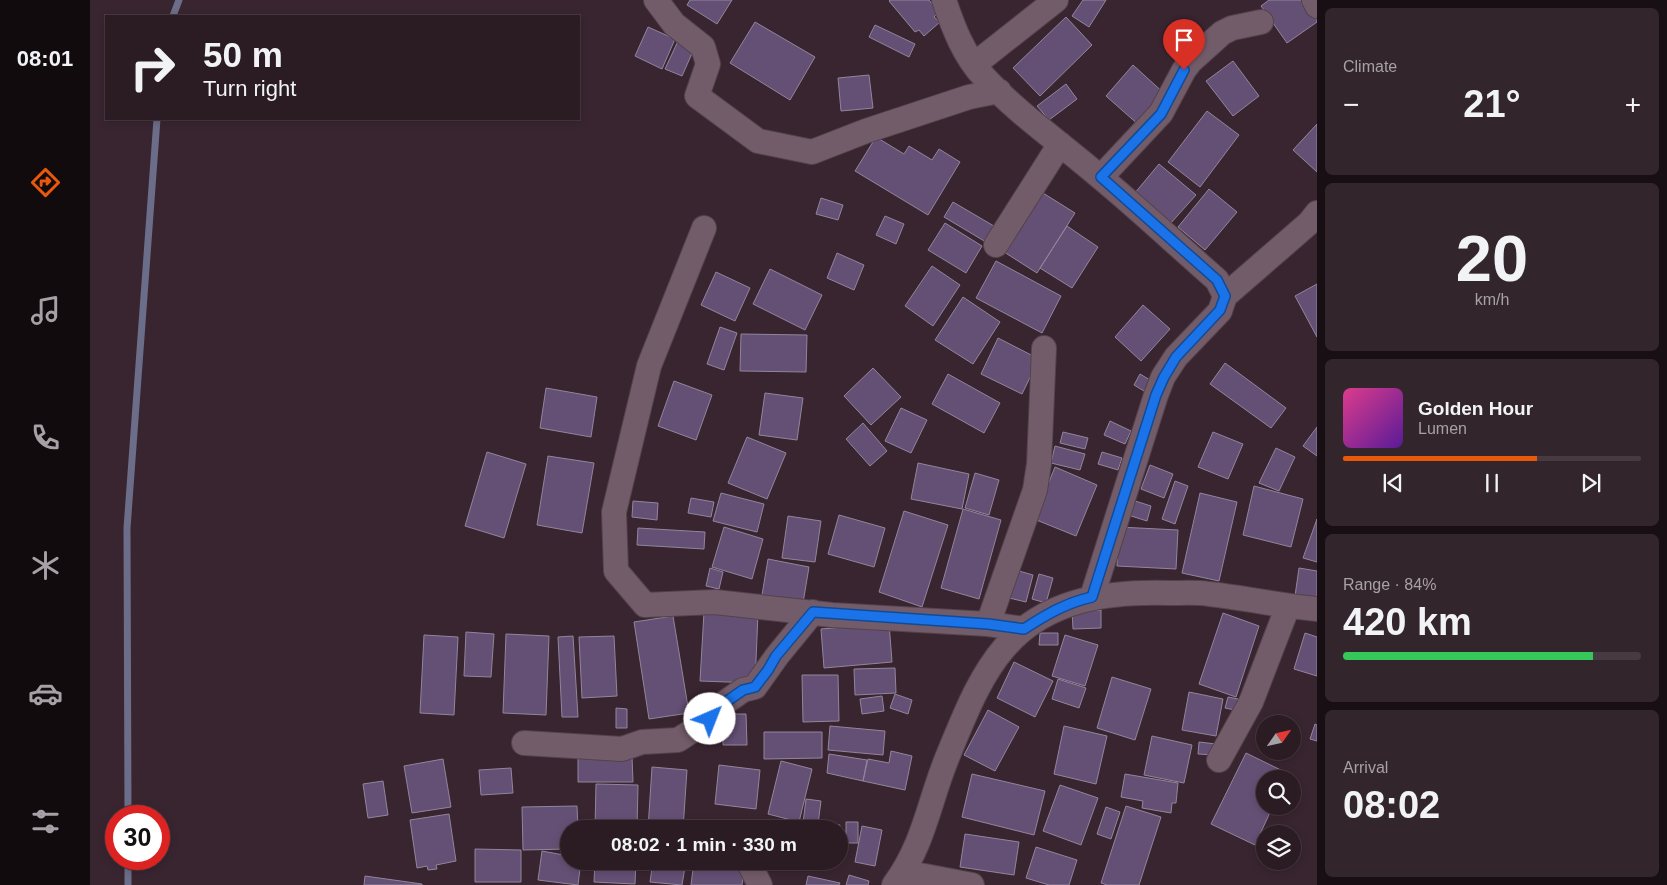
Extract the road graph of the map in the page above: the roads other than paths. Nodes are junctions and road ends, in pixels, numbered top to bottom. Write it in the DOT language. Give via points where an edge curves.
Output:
graph roads {
  1 [pos="656,0"];
  2 [pos="944,0"];
  3 [pos="1056,0"];
  4 [pos="1314,0"];
  5 [pos="1317,6"];
  6 [pos="1261,22"];
  7 [pos="975,64"];
  8 [pos="999,91"];
  9 [pos="1060,144"];
  10 [pos="1101,177"];
  11 [pos="1317,213"];
  12 [pos="704,228"];
  13 [pos="996,245"];
  14 [pos="1225,296"];
  15 [pos="1044,348"];
  16 [pos="1092,597"];
  17 [pos="1288,606"];
  18 [pos="1317,609"];
  19 [pos="813,612"];
  20 [pos="988,624"];
  21 [pos="1024,629"];
  22 [pos="524,743"];
  23 [pos="1218,760"];
  24 [pos="752,870"];
  25 [pos="899,878"];
  26 [pos="760,885"];
  27 [pos="972,885"];
  1 -- 8 [label="street" via="674,24 703,47 708,64 697,96 758,141 812,152 969,97"];
  2 -- 7 [label="street" via="953,27"];
  3 -- 7 [label="street"];
  4 -- 5 [label="street"];
  6 -- 10 [label="street" via="1222,33 1192,61 1161,114"];
  7 -- 8 [label="street"];
  8 -- 9 [label="street"];
  9 -- 10 [label="street"];
  9 -- 13 [label="street"];
  10 -- 14 [label="street" via="1217,280"];
  11 -- 14 [label="street"];
  12 -- 19 [label="street" via="649,366 614,512 616,571 645,605 715,602"];
  14 -- 16 [label="street" via="1220,310 1176,357 1156,395"];
  15 -- 20 [label="street" via="1039,464 1034,490"];
  16 -- 17 [label="street" via="1148,592 1207,593"];
  16 -- 21 [label="street" via="1050,612"];
  17 -- 18 [label="street"];
  17 -- 23 [label="street" via="1251,702"];
  19 -- 20 [label="street"];
  19 -- 22 [label="street" via="755,687 743,690 723,704 710,719 678,740 642,742 622,748"];
  20 -- 21 [label="street"];
  21 -- 25 [label="street" via="1005,647 982,680 948,755 920,839"];
  24 -- 26 [label="street"];
  25 -- 27 [label="street"];
}
